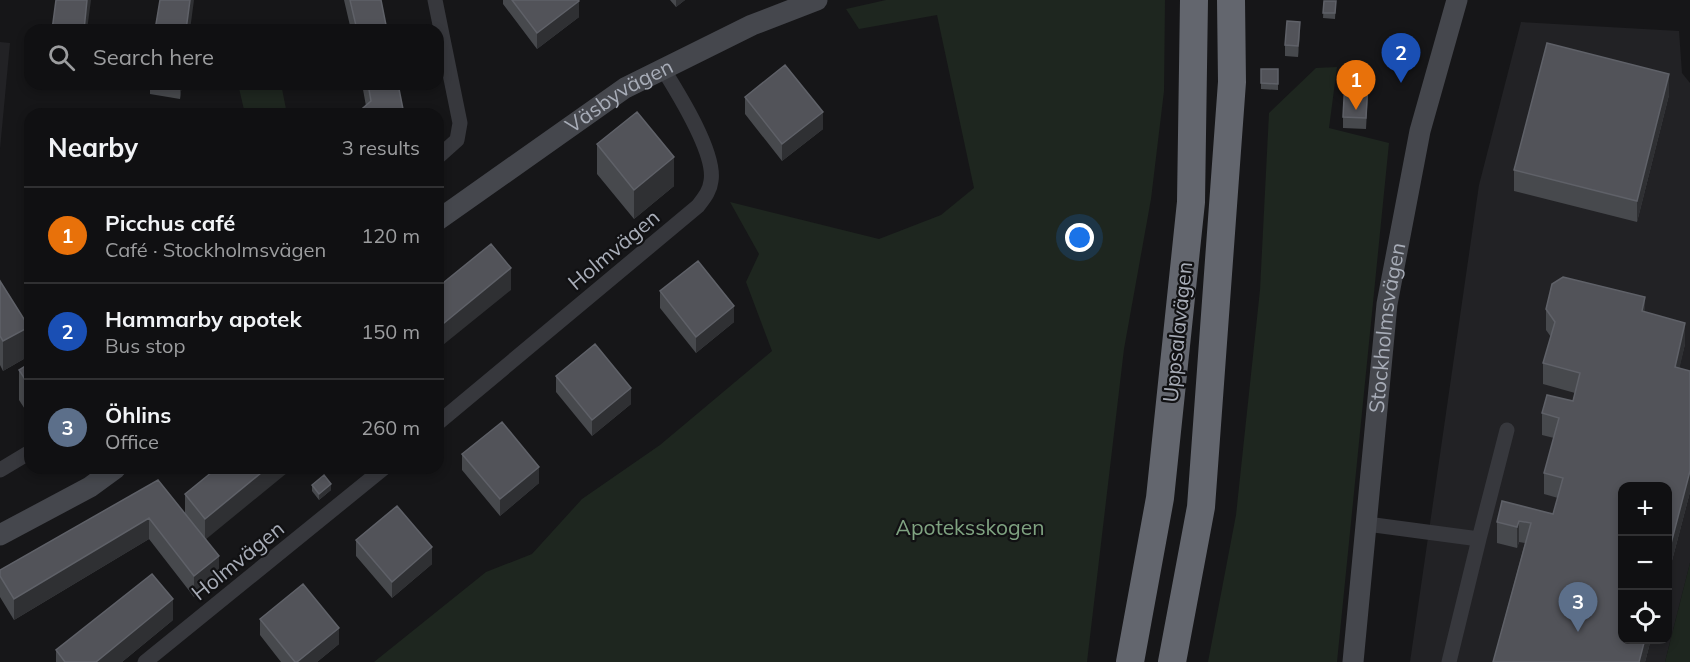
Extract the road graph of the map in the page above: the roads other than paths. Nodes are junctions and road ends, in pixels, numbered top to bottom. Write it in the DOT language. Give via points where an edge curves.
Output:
graph roads {
  1 [pos="435,0"];
  2 [pos="817,0"];
  3 [pos="1194,0"];
  4 [pos="1231,0"];
  5 [pos="1456,0"];
  6 [pos="440,24"];
  7 [pos="444,44"];
  8 [pos="663,69"];
  9 [pos="444,152"];
  10 [pos="444,216"];
  11 [pos="444,418"];
  12 [pos="1507,430"];
  13 [pos="24,456"];
  14 [pos="0,470"];
  15 [pos="108,474"];
  16 [pos="377,474"];
  17 [pos="1367,524"];
  18 [pos="0,535"];
  19 [pos="1479,539"];
  20 [pos="145,662"];
  21 [pos="1130,662"];
  22 [pos="1172,662"];
  23 [pos="1353,662"];
  24 [pos="1449,662"];
  1 -- 6 [label="street"];
  2 -- 8 [label="street, Väsbyvägen" via="752,25"];
  3 -- 21 [label="highway, Uppsalavägen" via="1191,202 1160,498"];
  4 -- 22 [label="highway, Uppsalavägen" via="1232,82 1201,507"];
  5 -- 17 [label="street, Stockholmsvägen" via="1420,131 1387,303"];
  7 -- 9 [label="street" via="460,123 457,140"];
  8 -- 10 [label="street, Väsbyvägen" via="625,88"];
  8 -- 11 [label="street, Holmvägen" via="711,160 708,193 698,206"];
  12 -- 19 [label="street"];
  13 -- 14 [label="street"];
  15 -- 18 [label="street"];
  16 -- 20 [label="street, Holmvägen"];
  17 -- 19 [label="street"];
  17 -- 23 [label="street, Stockholmsvägen"];
  19 -- 24 [label="street"];
}
